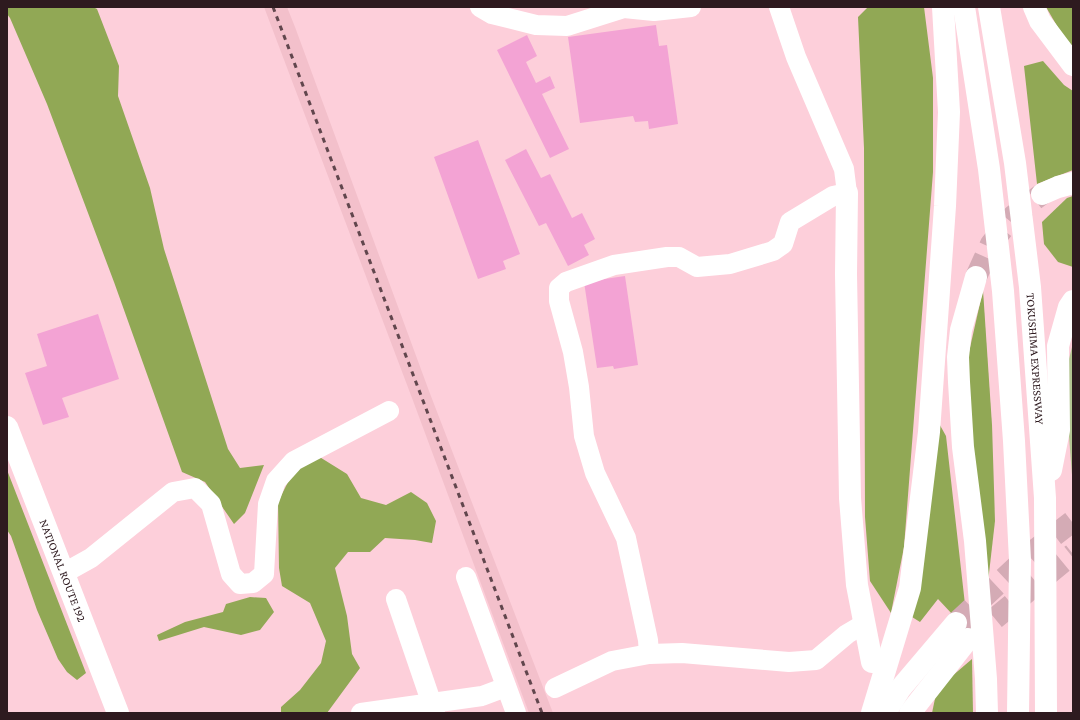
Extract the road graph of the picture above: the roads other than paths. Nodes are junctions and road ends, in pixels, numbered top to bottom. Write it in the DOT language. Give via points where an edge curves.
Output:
graph roads {
  1 [pos="480,7"];
  2 [pos="691,7"];
  3 [pos="779,7"];
  4 [pos="943,7"];
  5 [pos="964,7"];
  6 [pos="989,7"];
  7 [pos="1034,7"];
  8 [pos="1073,65"];
  9 [pos="1073,184"];
  10 [pos="847,193"];
  11 [pos="1042,194"];
  12 [pos="976,277"];
  13 [pos="1073,301"];
  14 [pos="389,411"];
  15 [pos="7,427"];
  16 [pos="1045,498"];
  17 [pos="64,573"];
  18 [pos="466,577"];
  19 [pos="396,599"];
  20 [pos="864,624"];
  21 [pos="649,654"];
  22 [pos="872,662"];
  23 [pos="506,687"];
  24 [pos="555,688"];
  25 [pos="433,708"];
  26 [pos="405,710"];
  27 [pos="118,713"];
  28 [pos="361,713"];
  29 [pos="516,713"];
  30 [pos="872,713"];
  31 [pos="885,713"];
  32 [pos="910,713"];
  33 [pos="987,713"];
  34 [pos="1018,713"];
  35 [pos="1046,713"];
  1 -- 2 [label="street" via="492,14 536,25 567,26 624,8 654,11"];
  3 -- 10 [label="street" via="796,57 844,168"];
  4 -- 30 [label="main road" via="949,112 929,432 910,588"];
  5 -- 34 [label="main road" via="989,169 1003,291 1020,560"];
  6 -- 16 [label="main road, TOKUSHIMA EXPRESSWAY" via="1016,162 1030,287"];
  7 -- 8 [label="main road" via="1040,21"];
  9 -- 11 [label="main road"];
  10 -- 20 [label="main road" via="850,498 857,585"];
  10 -- 21 [label="street" via="833,196 790,222 783,244 773,251 730,264 697,267 679,257 614,264 566,282 558,288 559,302 574,352 584,436 595,473 626,538"];
  12 -- 33 [label="main road" via="961,330 958,382 975,541"];
  13 -- 16 [label="main road" via="1058,346 1059,430"];
  14 -- 17 [label="street" via="294,461 276,481 268,504 264,574 253,583 240,584 231,574 211,504 195,488 173,492 91,558"];
  15 -- 17 [label="main road, NATIONAL ROUTE 192"];
  16 -- 35 [label="main road, TOKUSHIMA EXPRESSWAY"];
  17 -- 27 [label="main road, NATIONAL ROUTE 192"];
  18 -- 23 [label="street"];
  19 -- 25 [label="street"];
  20 -- 21 [label="street" via="816,660 789,662 682,653"];
  20 -- 22 [label="main road"];
  21 -- 24 [label="street" via="612,661"];
  23 -- 25 [label="street" via="482,696"];
  23 -- 29 [label="street"];
  25 -- 26 [label="street"];
  26 -- 28 [label="street"];
  31 -- 32 [label="main road" via="900,689 962,631"];
}
